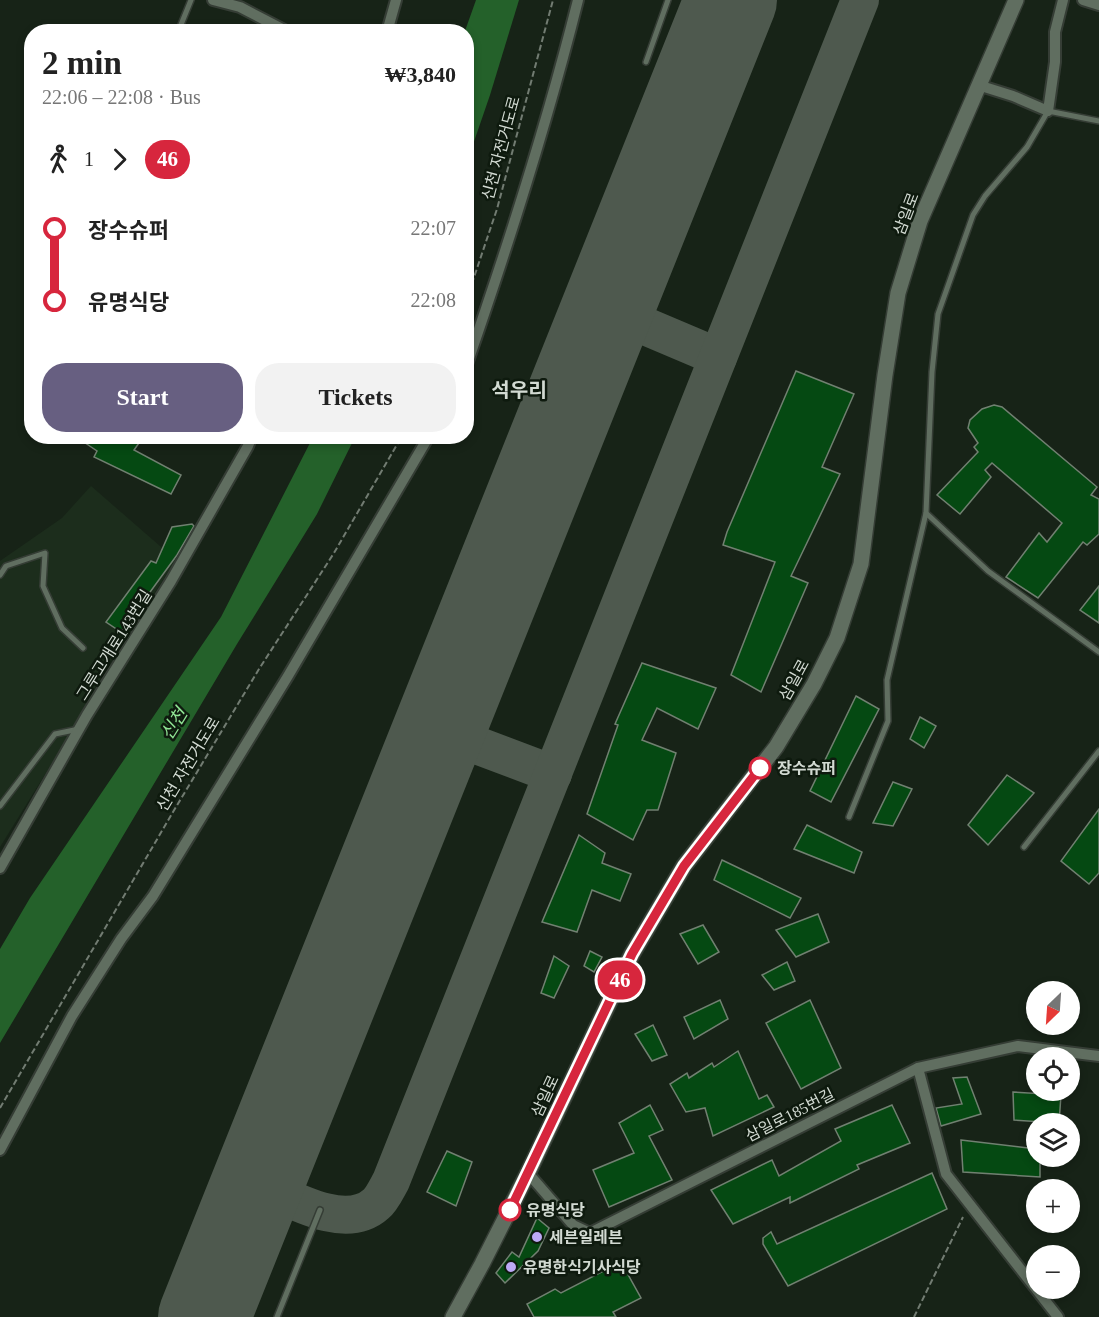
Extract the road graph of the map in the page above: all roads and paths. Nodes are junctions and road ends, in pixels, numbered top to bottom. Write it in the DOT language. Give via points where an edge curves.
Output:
graph roads {
  1 [pos="191,0"];
  2 [pos="213,0"];
  3 [pos="396,0"];
  4 [pos="554,0"];
  5 [pos="578,0"];
  6 [pos="668,0"];
  7 [pos="1016,0"];
  8 [pos="1063,0"];
  9 [pos="1083,0"];
  10 [pos="1099,5"];
  11 [pos="181,24"];
  12 [pos="273,24"];
  13 [pos="389,24"];
  14 [pos="646,62"];
  15 [pos="978,85"];
  16 [pos="1048,111"];
  17 [pos="1099,122"];
  18 [pos="474,277"];
  19 [pos="474,344"];
  20 [pos="249,444"];
  21 [pos="397,444"];
  22 [pos="424,444"];
  23 [pos="926,513"];
  24 [pos="0,575"];
  25 [pos="83,648"];
  26 [pos="1099,652"];
  27 [pos="80,728"];
  28 [pos="1099,751"];
  29 [pos="0,806"];
  30 [pos="849,817"];
  31 [pos="1024,847"];
  32 [pos="0,868"];
  33 [pos="1099,1056"];
  34 [pos="918,1068"];
  35 [pos="0,1108"];
  36 [pos="0,1150"];
  37 [pos="528,1173"];
  38 [pos="969,1205"];
  39 [pos="320,1210"];
  40 [pos="277,1317"];
  41 [pos="453,1317"];
  42 [pos="914,1317"];
  43 [pos="1058,1317"];
  1 -- 11 [label="lane"];
  2 -- 12 [label="street" via="240,7"];
  3 -- 13 [label="street"];
  4 -- 18 [label="path, 신천 자전거도로" via="497,209"];
  5 -- 19 [label="street" via="509,244"];
  6 -- 14 [label="lane"];
  7 -- 15 [label="main road, 삼일로"];
  8 -- 16 [label="street" via="1055,32"];
  9 -- 10 [label="street"];
  15 -- 16 [label="street"];
  15 -- 37 [label="main road, 삼일로" via="920,221 898,293 861,564 837,638 776,747 684,866 632,954"];
  16 -- 17 [label="lane"];
  16 -- 23 [label="lane" via="1027,147 973,215 938,314"];
  20 -- 27 [label="street, 그루고개로143번길" via="171,581"];
  21 -- 35 [label="path, 신천 자전거도로" via="173,812"];
  22 -- 36 [label="street" via="165,876 72,1016"];
  23 -- 26 [label="lane" via="988,571"];
  23 -- 30 [label="lane" via="887,680 888,721"];
  24 -- 25 [label="lane" via="6,566 45,553 43,586 62,628"];
  27 -- 29 [label="lane" via="55,734"];
  27 -- 32 [label="street, 그루고개로143번길"];
  28 -- 31 [label="lane"];
  33 -- 34 [label="street, 삼일로185번길" via="1018,1046"];
  34 -- 37 [label="street, 삼일로185번길" via="590,1233 573,1225"];
  34 -- 38 [label="street" via="946,1174"];
  37 -- 41 [label="main road, 삼일로"];
  38 -- 42 [label="path"];
  38 -- 43 [label="street"];
  39 -- 40 [label="lane"];
}
